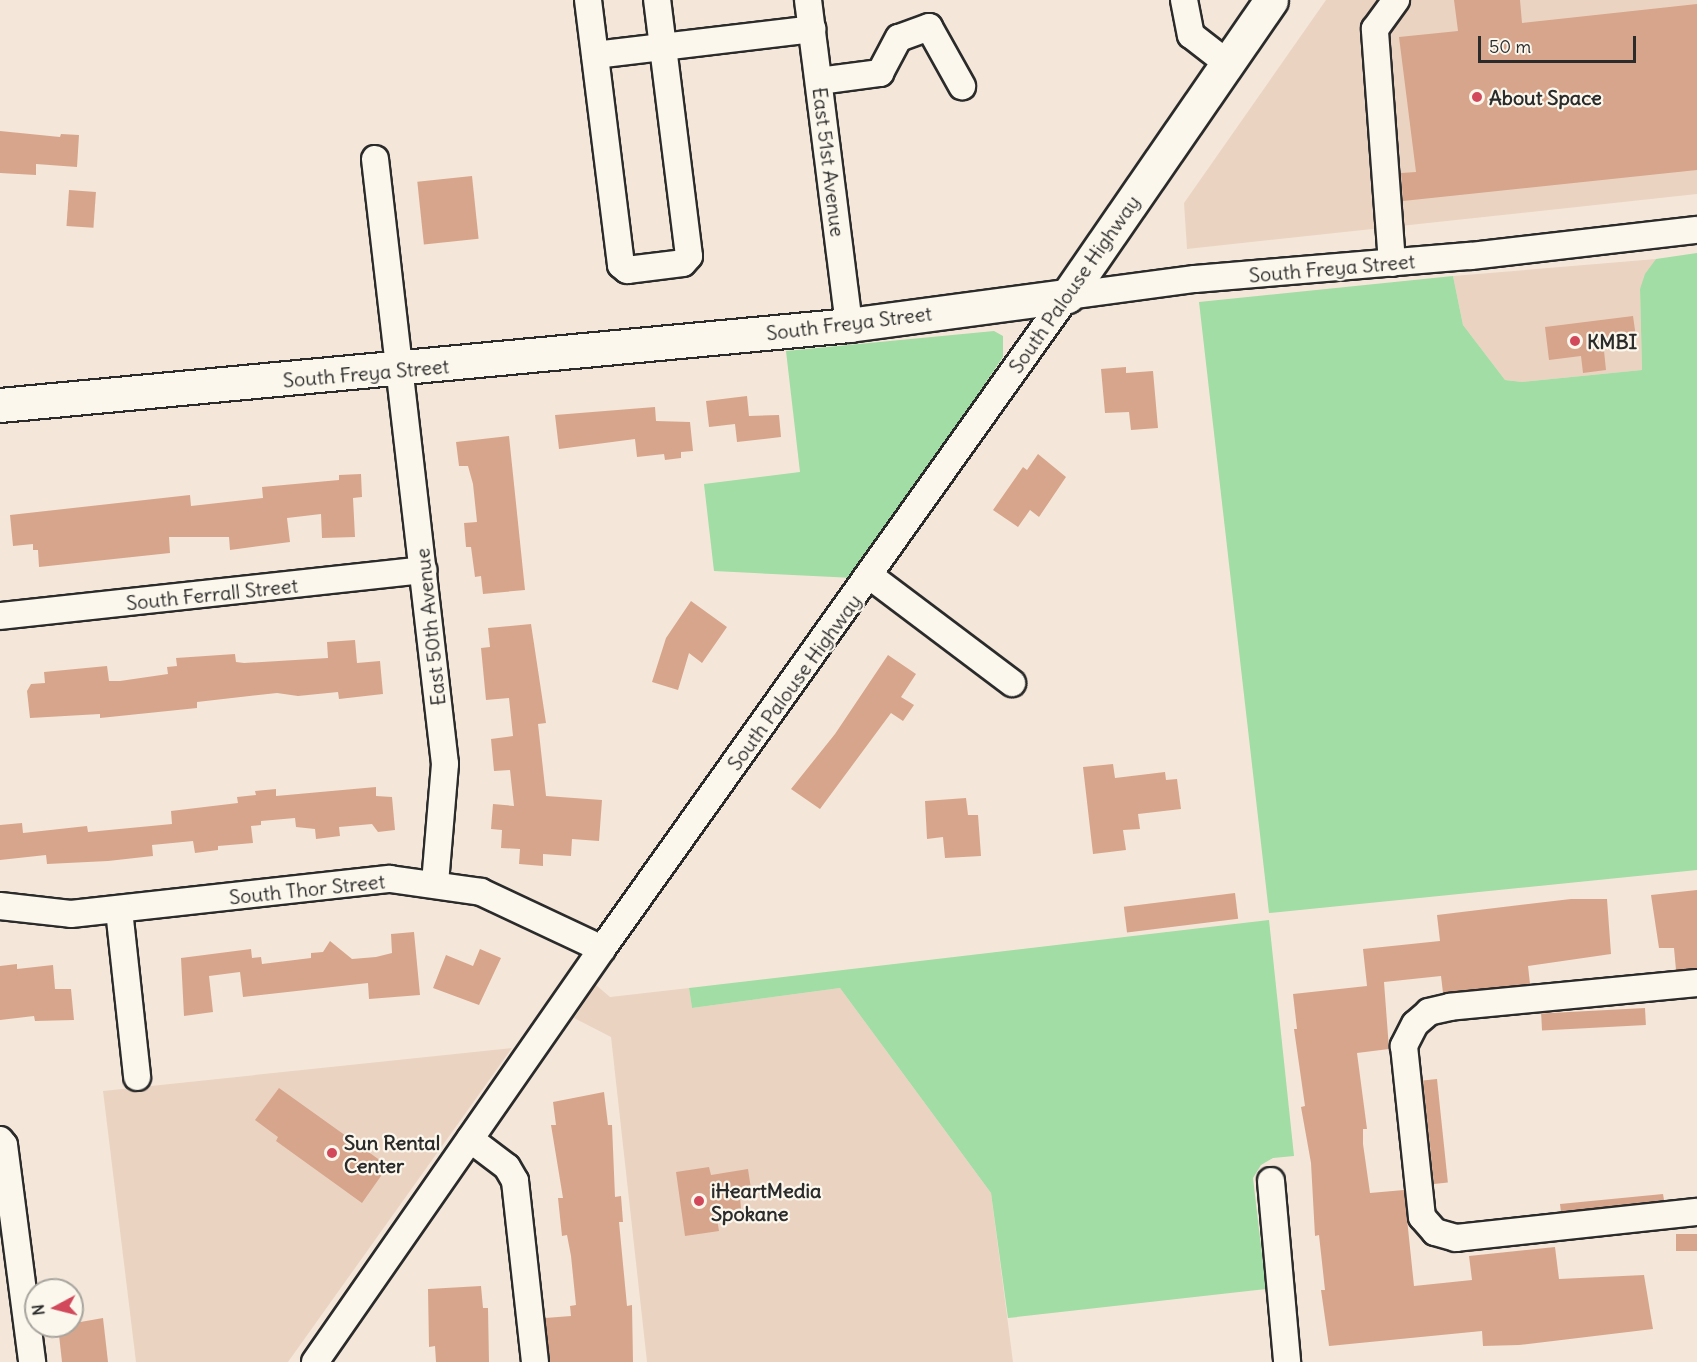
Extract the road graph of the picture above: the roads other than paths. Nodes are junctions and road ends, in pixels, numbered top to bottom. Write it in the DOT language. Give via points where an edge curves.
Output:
graph roads {
  1 [pos="588,0"];
  2 [pos="657,0"];
  3 [pos="808,0"];
  4 [pos="1184,0"];
  5 [pos="1271,0"];
  6 [pos="1396,0"];
  7 [pos="812,29"];
  8 [pos="663,46"];
  9 [pos="595,55"];
  10 [pos="1227,63"];
  11 [pos="819,81"];
  12 [pos="962,86"];
  13 [pos="375,159"];
  14 [pos="1697,230"];
  15 [pos="1392,263"];
  16 [pos="1067,296"];
  17 [pos="849,325"];
  18 [pos="400,370"];
  19 [pos="0,405"];
  20 [pos="424,570"];
  21 [pos="870,576"];
  22 [pos="0,616"];
  23 [pos="1012,683"];
  24 [pos="435,884"];
  25 [pos="0,906"];
  26 [pos="119,910"];
  27 [pos="602,949"];
  28 [pos="1697,983"];
  29 [pos="137,1077"];
  30 [pos="470,1138"];
  31 [pos="2,1152"];
  32 [pos="1271,1181"];
  33 [pos="1697,1212"];
  34 [pos="32,1362"];
  35 [pos="315,1362"];
  36 [pos="535,1362"];
  37 [pos="1287,1362"];
  1 -- 9 [label="street"];
  2 -- 8 [label="street"];
  3 -- 7 [label="street, East 51st Avenue"];
  4 -- 10 [label="street" via="1191,35"];
  5 -- 10 [label="main road, South Palouse Highway"];
  6 -- 15 [label="street" via="1375,29"];
  7 -- 8 [label="street"];
  7 -- 11 [label="street, East 51st Avenue"];
  8 -- 9 [label="street"];
  8 -- 9 [label="street" via="689,256 683,264 627,270 621,266"];
  10 -- 16 [label="main road, South Palouse Highway"];
  11 -- 12 [label="street" via="879,73 898,38 930,27"];
  11 -- 17 [label="street, East 51st Avenue"];
  13 -- 18 [label="street, East 50th Avenue"];
  14 -- 15 [label="street, South Freya Street"];
  15 -- 16 [label="street, South Freya Street" via="1196,279"];
  16 -- 17 [label="main road, South Freya Street"];
  16 -- 21 [label="street, South Palouse Highway"];
  17 -- 18 [label="main road, South Freya Street"];
  18 -- 19 [label="main road, South Freya Street"];
  18 -- 20 [label="street, East 50th Avenue"];
  20 -- 22 [label="street, South Ferrall Street"];
  20 -- 24 [label="street, East 50th Avenue" via="445,764"];
  21 -- 23 [label="street"];
  21 -- 27 [label="street, South Palouse Highway"];
  24 -- 26 [label="street, South Thor Street" via="390,879"];
  24 -- 27 [label="street, South Thor Street" via="481,892"];
  25 -- 26 [label="street, South Thor Street" via="71,914"];
  26 -- 29 [label="street"];
  27 -- 30 [label="street, South Palouse Highway"];
  28 -- 33 [label="street" via="1450,1007 1422,1018 1404,1046 1422,1217 1435,1232 1456,1238"];
  30 -- 35 [label="street, South Palouse Highway"];
  30 -- 36 [label="street" via="507,1167 515,1181"];
  31 -- 34 [label="street"];
  32 -- 37 [label="street"];
}
